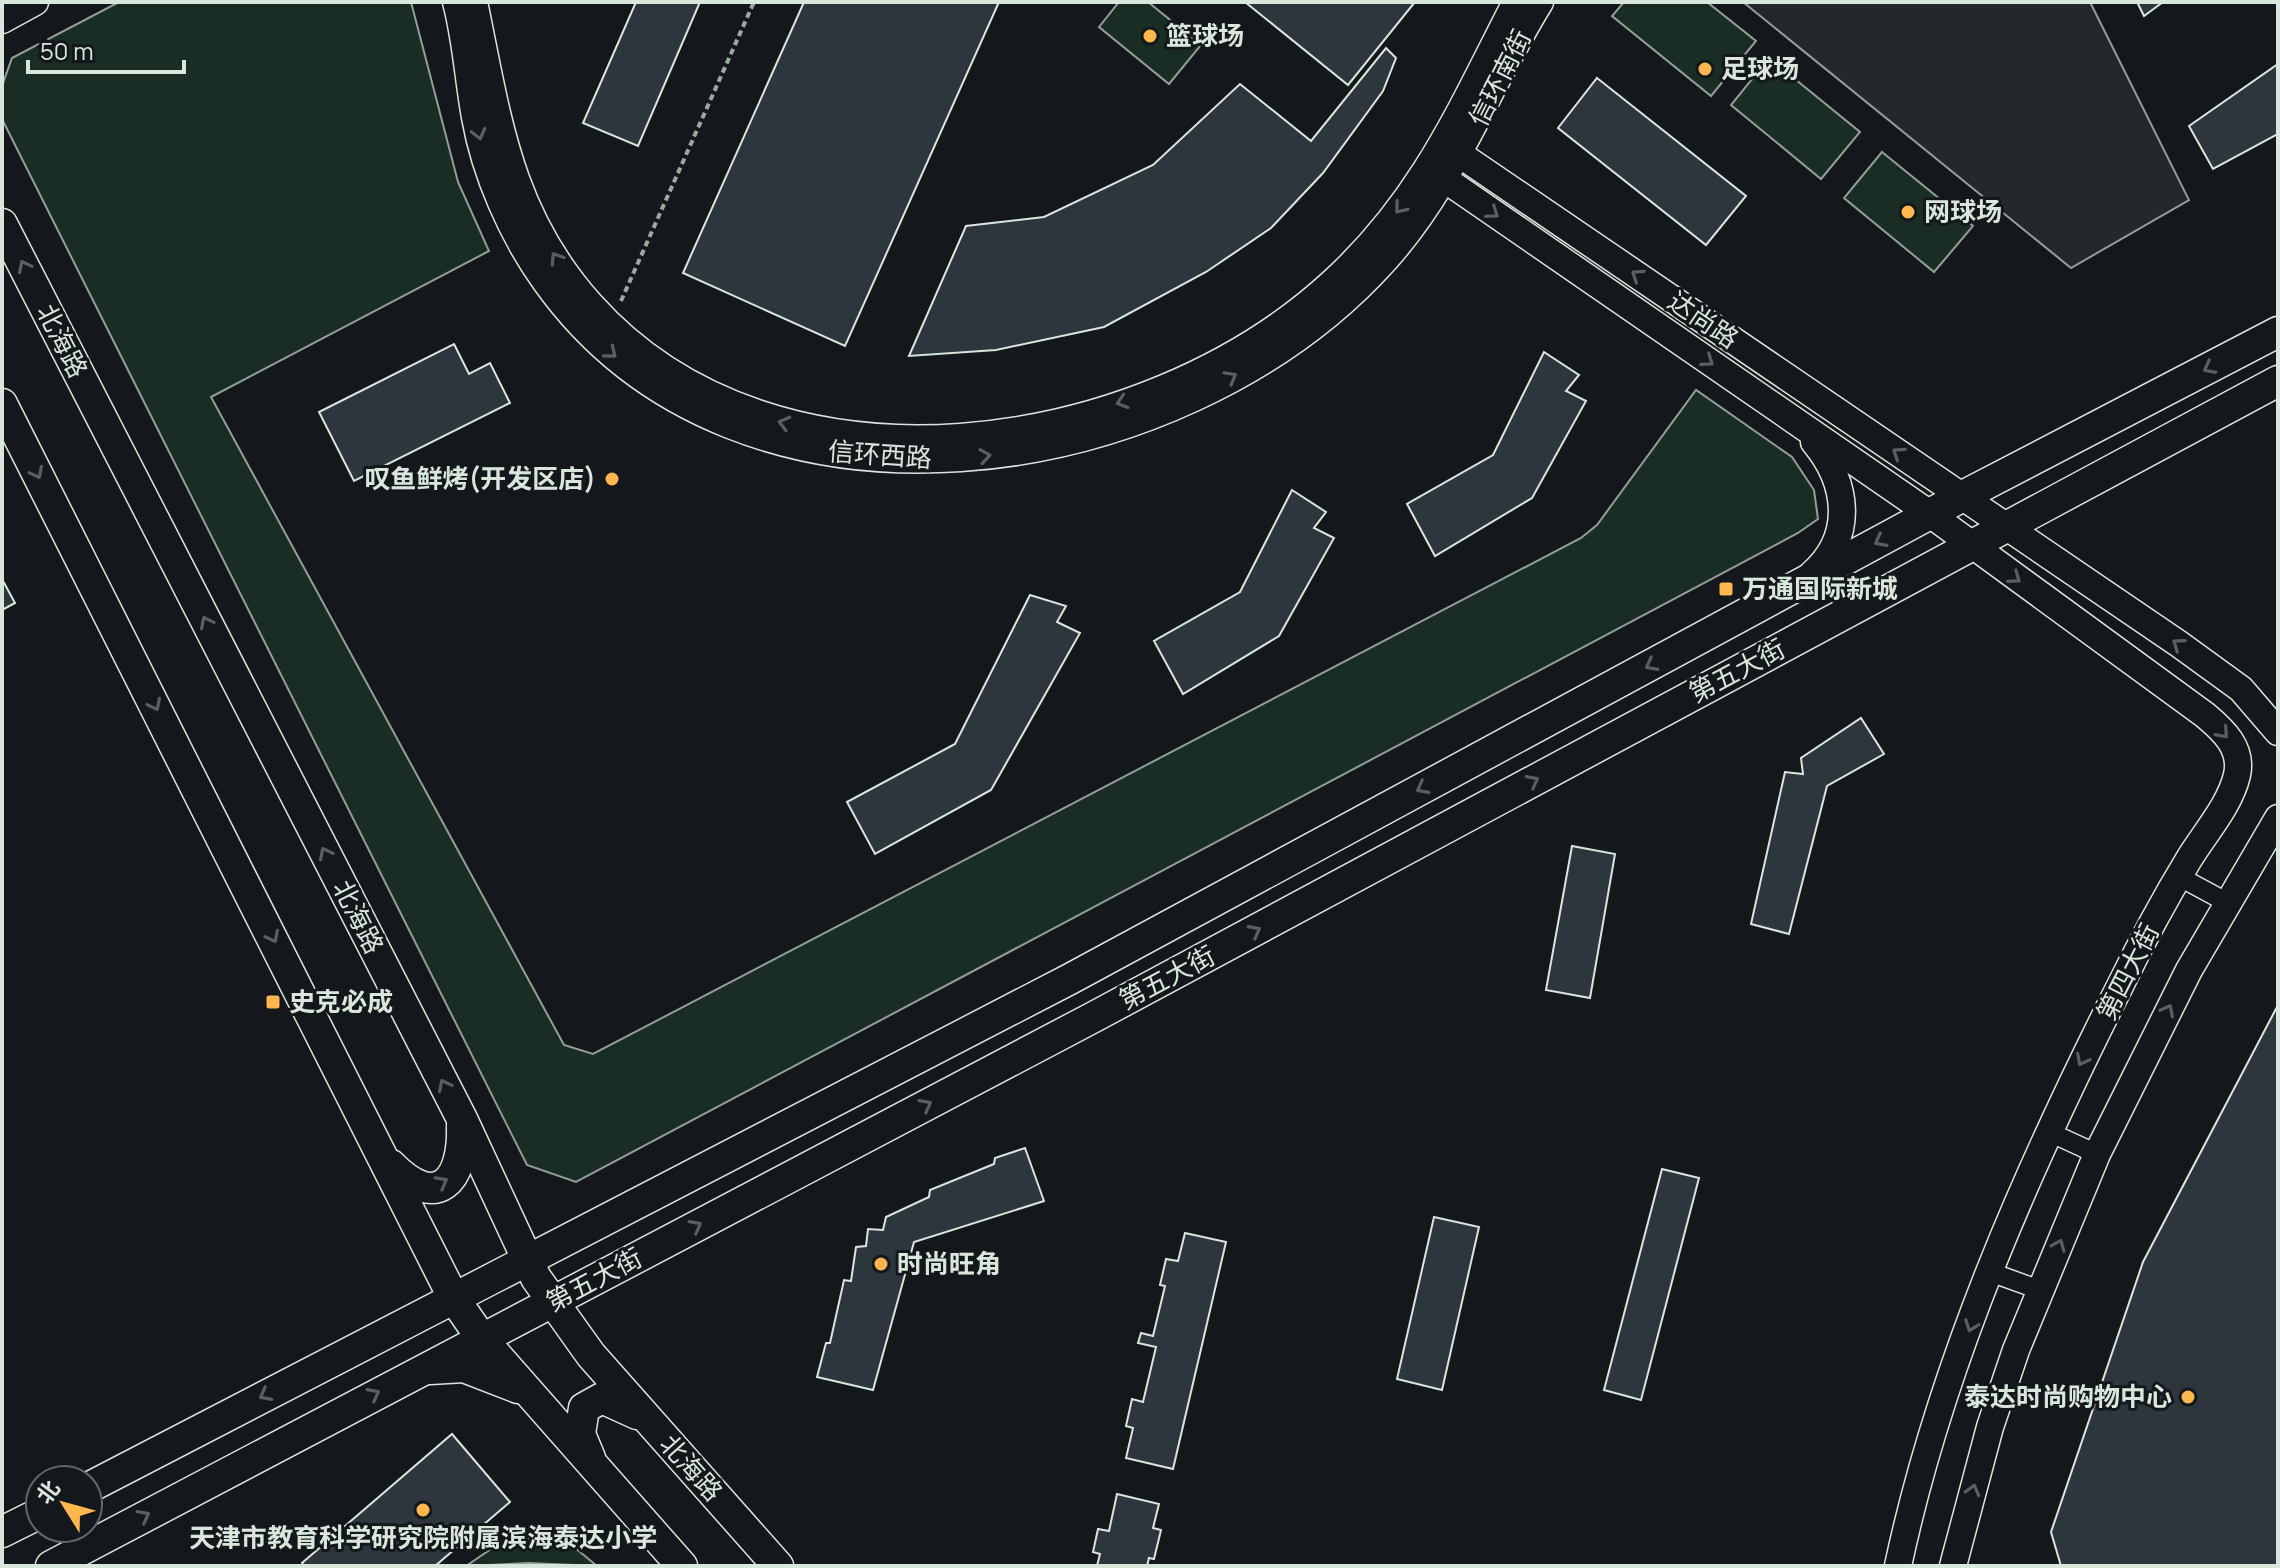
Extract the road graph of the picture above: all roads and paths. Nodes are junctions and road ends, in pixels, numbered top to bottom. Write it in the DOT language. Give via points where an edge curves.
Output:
graph roads {
  1 [pos="35,2"];
  2 [pos="456,2"];
  3 [pos="474,2"];
  4 [pos="754,2"];
  5 [pos="1516,2"];
  6 [pos="1540,2"];
  7 [pos="2,20"];
  8 [pos="1452,149"];
  9 [pos="1438,175"];
  10 [pos="2,224"];
  11 [pos="611,325"];
  12 [pos="2278,332"];
  13 [pos="2278,381"];
  14 [pos="2,404"];
  15 [pos="1789,417"];
  16 [pos="1963,496"];
  17 [pos="1930,514"];
  18 [pos="2004,526"];
  19 [pos="1971,545"];
  20 [pos="1797,586"];
  21 [pos="2278,732"];
  22 [pos="2278,818"];
  23 [pos="2178,876"];
  24 [pos="2228,903"];
  25 [pos="462,1119"];
  26 [pos="2049,1132"];
  27 [pos="2097,1154"];
  28 [pos="385,1158"];
  29 [pos="490,1180"];
  30 [pos="415,1221"];
  31 [pos="627,1262"];
  32 [pos="1990,1272"];
  33 [pos="498,1274"];
  34 [pos="2040,1290"];
  35 [pos="528,1298"];
  36 [pos="470,1316"];
  37 [pos="384,1333"];
  38 [pos="591,1355"];
  39 [pos="405,1377"];
  40 [pos="536,1400"];
  41 [pos="651,1425"];
  42 [pos="598,1471"];
  43 [pos="104,1480"];
  44 [pos="24,1521"];
  45 [pos="2,1532"];
  46 [pos="51,1566"];
  47 [pos="682,1566"];
  48 [pos="778,1566"];
  49 [pos="1898,1566"];
  50 [pos="1953,1566"];
  1 -- 7 [label="street"];
  2 -- 9 [label="street, 信环西路, one-way" via="487,163 516,231 561,302 597,342 664,392 734,429 810,450 885,460 971,459 1108,429 1212,388 1330,312 1383,263"];
  11 -- 3 [label="street, 信环西路, one-way" via="556,258 514,179 498,129"];
  4 -- 11 [label="path"];
  5 -- 8 [label="street, 信环南街"];
  6 -- 8 [label="street, 信环南街"];
  8 -- 9 [label="street, 信环西路"];
  16 -- 8 [label="street, 达尚路, one-way"];
  9 -- 11 [label="street, 信环西路, one-way" via="1408,199 1341,274 1261,337 1156,390 1013,430 920,439 804,428 752,414 703,391"];
  9 -- 15 [label="street, 达尚路, one-way"];
  25 -- 10 [label="main road, 北海路, one-way"];
  12 -- 16 [label="main road, 第五大街, one-way"];
  13 -- 18 [label="main road, 第五大街"];
  14 -- 28 [label="main road, one-way"];
  15 -- 17 [label="street, 达尚路"];
  15 -- 20 [label="street" via="1830,463 1843,512 1833,550"];
  16 -- 17 [label="main road, 第五大街"];
  16 -- 18 [label="street"];
  17 -- 19 [label="street, 第四大街"];
  17 -- 20 [label="main road, 第五大街, one-way"];
  18 -- 19 [label="main road, 第五大街"];
  21 -- 18 [label="street, one-way" via="2241,689"];
  19 -- 23 [label="street, 第四大街, one-way" via="2227,734 2238,773"];
  31 -- 19 [label="main road, 第五大街, one-way"];
  20 -- 35 [label="main road, 第五大街, one-way" via="1070,979 602,1219"];
  22 -- 24 [label="street, 第四大街"];
  23 -- 24 [label="street"];
  23 -- 26 [label="street, 第四大街, one-way"];
  27 -- 24 [label="street, 第四大街, one-way" via="2157,1030"];
  28 -- 25 [label="main road, one-way" via="409,1183 425,1190 440,1186 457,1173"];
  25 -- 29 [label="main road, 北海路"];
  26 -- 27 [label="street"];
  26 -- 32 [label="street, 第四大街"];
  34 -- 27 [label="street, 第四大街, one-way"];
  28 -- 30 [label="main road"];
  29 -- 33 [label="main road" via="500,1222"];
  29 -- 35 [label="main road, 北海路"];
  30 -- 36 [label="main road"];
  30 -- 37 [label="main road" via="424,1261 422,1289 408,1314"];
  31 -- 35 [label="main road, 第五大街"];
  31 -- 38 [label="main road" via="583,1309 581,1328"];
  32 -- 34 [label="street"];
  32 -- 49 [label="street, 第四大街, one-way" via="1948,1389"];
  33 -- 35 [label="main road, 第五大街"];
  33 -- 36 [label="main road, 第五大街"];
  50 -- 34 [label="street, 第四大街, one-way" via="1990,1427"];
  35 -- 36 [label="main road, 第五大街"];
  35 -- 38 [label="main road, 北海路"];
  35 -- 40 [label="main road, 北海路" via="515,1357"];
  36 -- 37 [label="main road, 第五大街"];
  36 -- 39 [label="main road, 第五大街"];
  36 -- 40 [label="main road"];
  37 -- 43 [label="main road, 第五大街, one-way"];
  38 -- 41 [label="main road, 北海路"];
  39 -- 40 [label="main road" via="440,1367 464,1367 511,1384"];
  46 -- 39 [label="main road, 第五大街, one-way"];
  40 -- 42 [label="main road"];
  41 -- 42 [label="main road" via="602,1398 584,1408 580,1434"];
  41 -- 48 [label="main road, 北海路"];
  42 -- 47 [label="main road"];
  44 -- 45 [label="main road"];
}
